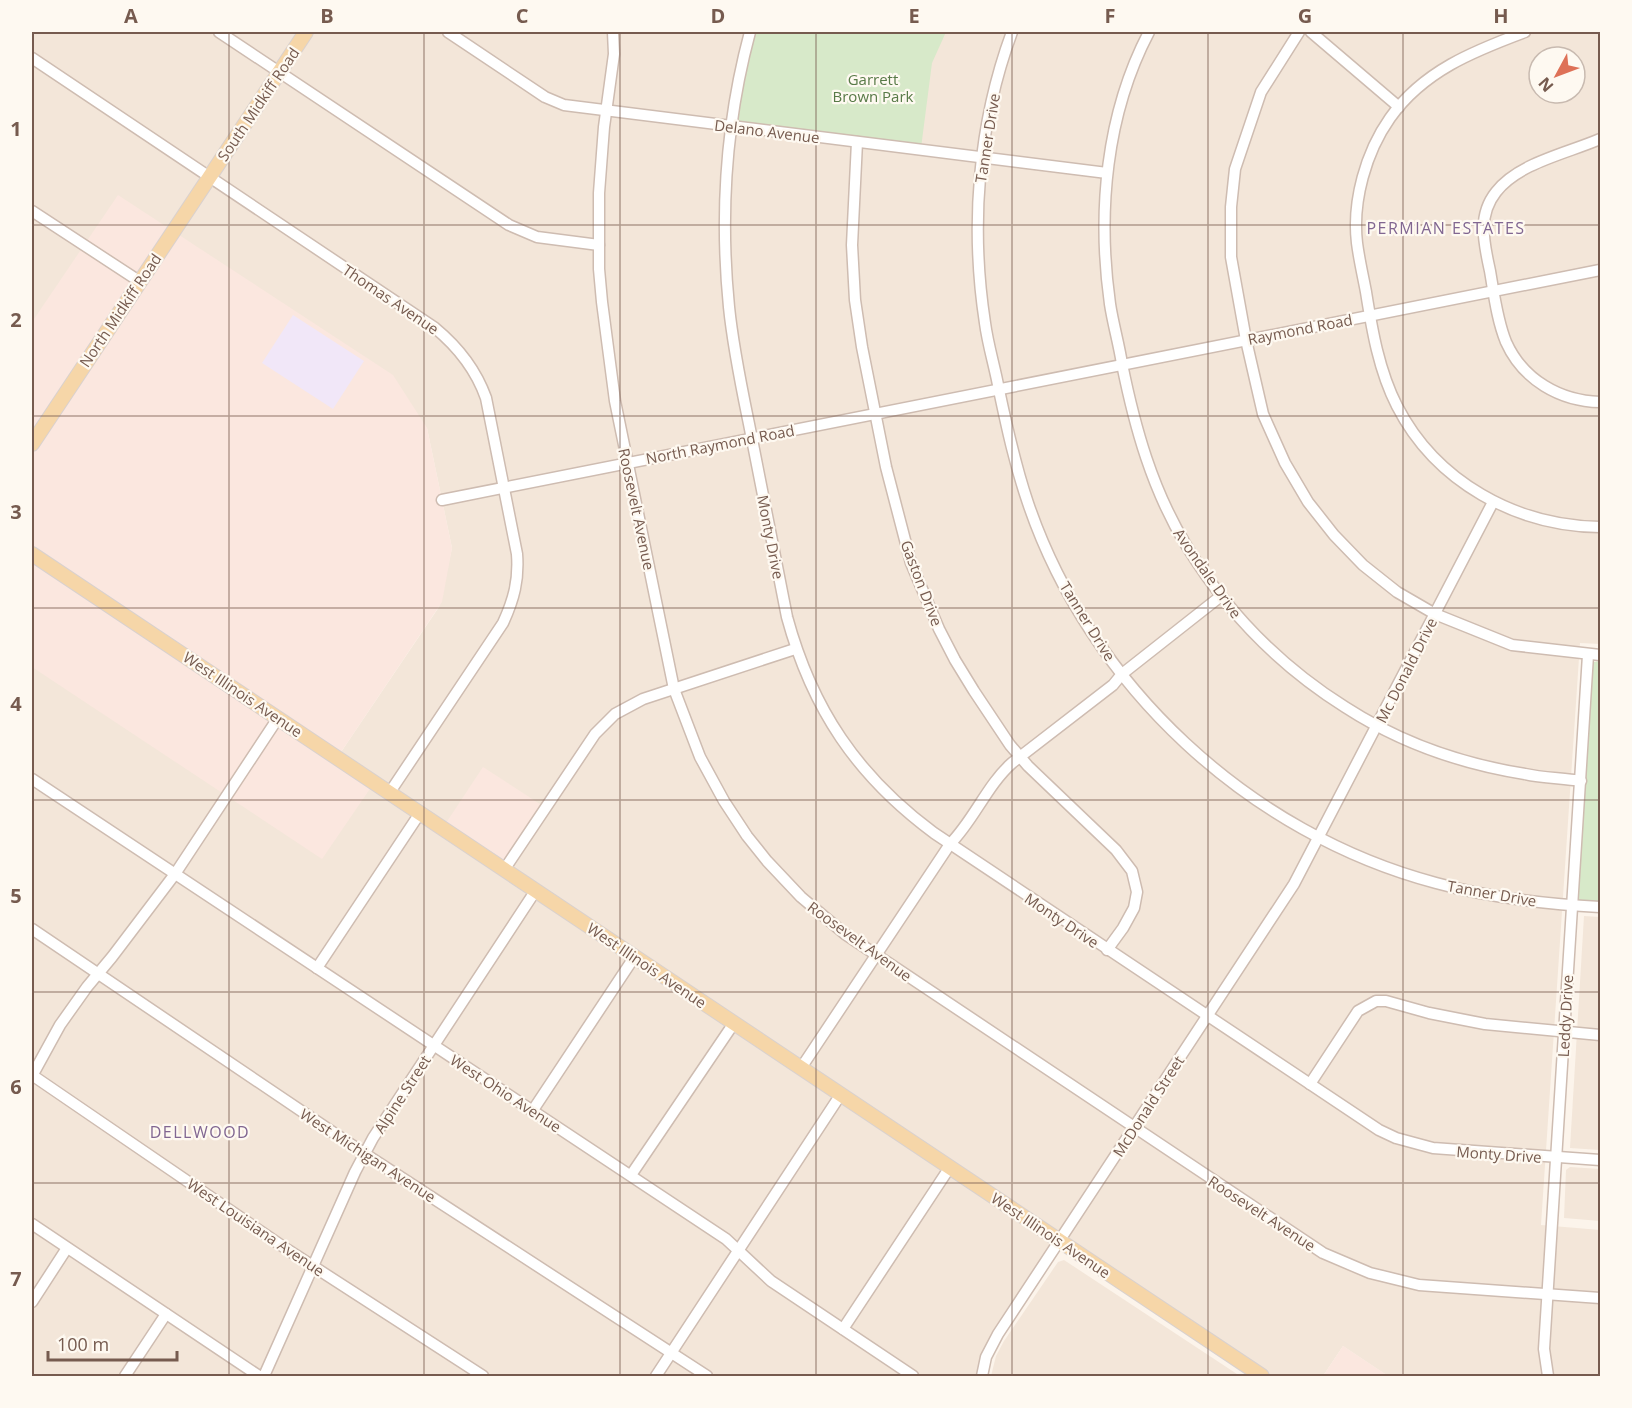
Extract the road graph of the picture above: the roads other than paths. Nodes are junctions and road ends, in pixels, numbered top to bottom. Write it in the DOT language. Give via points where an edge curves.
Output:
graph roads {
  1 [pos="219,32"];
  2 [pos="306,32"];
  3 [pos="448,32"];
  4 [pos="613,32"];
  5 [pos="750,32"];
  6 [pos="1012,32"];
  7 [pos="1149,32"];
  8 [pos="1299,32"];
  9 [pos="1311,32"];
  10 [pos="1525,32"];
  11 [pos="32,58"];
  12 [pos="280,72"];
  13 [pos="1399,107"];
  14 [pos="606,110"];
  15 [pos="731,126"];
  16 [pos="1600,139"];
  17 [pos="857,142"];
  18 [pos="982,157"];
  19 [pos="1107,173"];
  20 [pos="209,176"];
  21 [pos="32,211"];
  22 [pos="599,245"];
  23 [pos="1600,270"];
  24 [pos="139,281"];
  25 [pos="1494,291"];
  26 [pos="1370,316"];
  27 [pos="1246,340"];
  28 [pos="1123,365"];
  29 [pos="999,389"];
  30 [pos="1600,402"];
  31 [pos="876,415"];
  32 [pos="751,438"];
  33 [pos="32,444"];
  34 [pos="627,462"];
  35 [pos="504,487"];
  36 [pos="442,500"];
  37 [pos="1493,502"];
  38 [pos="1600,527"];
  39 [pos="32,554"];
  40 [pos="1221,596"];
  41 [pos="1435,614"];
  42 [pos="795,649"];
  43 [pos="1588,655"];
  44 [pos="1600,656"];
  45 [pos="1122,674"];
  46 [pos="674,689"];
  47 [pos="278,718"];
  48 [pos="1377,726"];
  49 [pos="1020,757"];
  50 [pos="32,779"];
  51 [pos="1581,781"];
  52 [pos="390,792"];
  53 [pos="420,813"];
  54 [pos="1320,838"];
  55 [pos="950,844"];
  56 [pos="504,870"];
  57 [pos="175,874"];
  58 [pos="536,890"];
  59 [pos="1572,906"];
  60 [pos="1600,907"];
  61 [pos="32,929"];
  62 [pos="1107,950"];
  63 [pos="635,956"];
  64 [pos="875,956"];
  65 [pos="317,968"];
  66 [pos="98,974"];
  67 [pos="1207,1016"];
  68 [pos="734,1023"];
  69 [pos="1563,1032"];
  70 [pos="1600,1035"];
  71 [pos="434,1045"];
  72 [pos="801,1068"];
  73 [pos="32,1075"];
  74 [pos="1310,1084"];
  75 [pos="841,1094"];
  76 [pos="533,1110"];
  77 [pos="1134,1128"];
  78 [pos="365,1154"];
  79 [pos="1556,1158"];
  80 [pos="1600,1161"];
  81 [pos="950,1167"];
  82 [pos="631,1175"];
  83 [pos="32,1224"];
  84 [pos="1060,1240"];
  85 [pos="67,1248"];
  86 [pos="739,1251"];
  87 [pos="314,1266"];
  88 [pos="1548,1295"];
  89 [pos="1600,1298"];
  90 [pos="32,1302"];
  91 [pos="166,1314"];
  92 [pos="843,1329"];
  93 [pos="671,1353"];
  94 [pos="125,1377"];
  95 [pos="261,1377"];
  96 [pos="483,1377"];
  97 [pos="656,1377"];
  98 [pos="707,1377"];
  99 [pos="913,1377"];
  100 [pos="982,1377"];
  101 [pos="1262,1377"];
  102 [pos="1548,1377"];
  1 -- 12 [label="street"];
  2 -- 12 [label="main road, South Midkiff Road"];
  3 -- 14 [label="street, Delano Avenue" via="551,100"];
  4 -- 14 [label="street, Roosevelt Avenue"];
  5 -- 15 [label="street, Monty Drive"];
  6 -- 18 [label="street, Tanner Drive" via="992,97"];
  7 -- 19 [label="street, Avondale Drive" via="1123,99"];
  8 -- 27 [label="street" via="1261,92 1235,169 1231,257"];
  9 -- 13 [label="street"];
  10 -- 13 [label="street" via="1446,66"];
  11 -- 20 [label="street, Thomas Avenue"];
  12 -- 20 [label="main road, South Midkiff Road"];
  12 -- 22 [label="street" via="509,225 537,237"];
  13 -- 26 [label="street" via="1378,137 1364,173 1357,209 1356,242"];
  14 -- 15 [label="street, Delano Avenue"];
  14 -- 22 [label="street, Roosevelt Avenue"];
  15 -- 17 [label="street, Delano Avenue"];
  15 -- 32 [label="street, Monty Drive" via="725,239 728,299"];
  16 -- 25 [label="street" via="1517,172 1496,191 1486,209 1483,233"];
  17 -- 18 [label="street, Delano Avenue"];
  17 -- 31 [label="street, Gaston Drive" via="852,245 855,300"];
  18 -- 19 [label="street, Delano Avenue"];
  18 -- 29 [label="street, Tanner Drive" via="979,268"];
  19 -- 28 [label="street, Avondale Drive" via="1106,264"];
  20 -- 24 [label="main road, North Midkiff Road"];
  20 -- 35 [label="street, Thomas Avenue" via="450,340 485,395"];
  21 -- 24 [label="street"];
  22 -- 34 [label="street, Roosevelt Avenue" via="607,352"];
  23 -- 25 [label="street, Raymond Road"];
  24 -- 33 [label="main road, North Midkiff Road"];
  25 -- 26 [label="street, Raymond Road"];
  25 -- 30 [label="street" via="1507,343 1528,373 1557,393"];
  26 -- 27 [label="street, Raymond Road"];
  26 -- 37 [label="street" via="1384,375 1409,428 1448,471"];
  27 -- 28 [label="street, Raymond Road"];
  27 -- 41 [label="street" via="1263,414 1308,502 1363,565"];
  28 -- 29 [label="street, Raymond Road"];
  28 -- 40 [label="street, Avondale Drive" via="1136,427 1155,484 1187,547"];
  29 -- 31 [label="street, North Raymond Road"];
  29 -- 45 [label="street, Tanner Drive" via="1012,453 1040,535 1074,603"];
  31 -- 32 [label="street, North Raymond Road"];
  31 -- 49 [label="street, Gaston Drive" via="894,502 920,585 955,660"];
  32 -- 34 [label="street, North Raymond Road"];
  32 -- 42 [label="street, Monty Drive"];
  34 -- 35 [label="street, North Raymond Road"];
  34 -- 46 [label="street, Roosevelt Avenue"];
  35 -- 36 [label="street, North Raymond Road"];
  35 -- 52 [label="street, Thomas Avenue" via="518,560 510,611"];
  37 -- 38 [label="street" via="1555,524"];
  37 -- 41 [label="street, Mc Donald Drive"];
  39 -- 47 [label="main road, West Illinois Avenue"];
  40 -- 45 [label="street"];
  40 -- 48 [label="street, Avondale Drive" via="1291,669"];
  41 -- 43 [label="street" via="1512,645"];
  41 -- 48 [label="street, Mc Donald Drive"];
  42 -- 46 [label="street"];
  42 -- 55 [label="street, Monty Drive" via="824,712 855,760 894,801"];
  43 -- 44 [label="street"];
  43 -- 51 [label="street, Leddy Drive"];
  45 -- 49 [label="street"];
  45 -- 54 [label="street, Tanner Drive" via="1197,754 1247,794"];
  46 -- 56 [label="street" via="637,701 603,725"];
  46 -- 64 [label="street, Roosevelt Avenue" via="700,757 747,836 801,897"];
  47 -- 52 [label="main road, West Illinois Avenue"];
  47 -- 57 [label="street"];
  48 -- 51 [label="street, Avondale Drive" via="1467,761"];
  48 -- 54 [label="street, Mc Donald Drive"];
  49 -- 55 [label="street" via="996,780"];
  49 -- 62 [label="street, Gaston Drive" via="1116,850 1132,871 1137,892 1134,908"];
  50 -- 57 [label="street, West Ohio Avenue"];
  51 -- 59 [label="street, Leddy Drive"];
  52 -- 53 [label="main road, West Illinois Avenue"];
  53 -- 56 [label="main road, West Illinois Avenue"];
  53 -- 65 [label="street"];
  54 -- 59 [label="street, Tanner Drive" via="1363,858 1438,884"];
  54 -- 67 [label="street, McDonald Street" via="1288,895"];
  55 -- 62 [label="street, Monty Drive"];
  55 -- 64 [label="street"];
  56 -- 58 [label="main road, West Illinois Avenue"];
  57 -- 65 [label="street, West Ohio Avenue"];
  57 -- 66 [label="street"];
  58 -- 63 [label="main road, West Illinois Avenue"];
  58 -- 71 [label="street, Alpine Street"];
  59 -- 60 [label="street, Tanner Drive"];
  59 -- 69 [label="street, Leddy Drive"];
  61 -- 66 [label="street, West Michigan Avenue"];
  62 -- 67 [label="street, Monty Drive"];
  63 -- 68 [label="main road, West Illinois Avenue"];
  63 -- 76 [label="street"];
  64 -- 72 [label="street"];
  64 -- 77 [label="street, Roosevelt Avenue"];
  65 -- 71 [label="street, West Ohio Avenue"];
  66 -- 73 [label="street" via="60,1025"];
  66 -- 78 [label="street, West Michigan Avenue"];
  67 -- 74 [label="street, Monty Drive"];
  67 -- 77 [label="street, McDonald Street"];
  68 -- 72 [label="main road, West Illinois Avenue"];
  68 -- 82 [label="street"];
  69 -- 70 [label="street"];
  69 -- 74 [label="street" via="1485,1024 1376,1001 1358,1011"];
  69 -- 79 [label="street, Leddy Drive"];
  71 -- 76 [label="street, West Ohio Avenue"];
  71 -- 78 [label="street, Alpine Street"];
  72 -- 75 [label="main road, West Illinois Avenue"];
  73 -- 87 [label="street, West Louisiana Avenue"];
  74 -- 79 [label="street, Monty Drive" via="1379,1130 1411,1143"];
  75 -- 81 [label="main road, West Illinois Avenue"];
  75 -- 86 [label="street"];
  76 -- 82 [label="street, West Ohio Avenue"];
  77 -- 84 [label="street, McDonald Street"];
  77 -- 88 [label="street, Roosevelt Avenue" via="1315,1248 1351,1267 1429,1287"];
  78 -- 87 [label="street, Alpine Street"];
  78 -- 93 [label="street, West Michigan Avenue"];
  79 -- 80 [label="street, Monty Drive"];
  79 -- 88 [label="street, Leddy Drive"];
  81 -- 84 [label="main road, West Illinois Avenue"];
  81 -- 92 [label="street"];
  82 -- 86 [label="street, West Ohio Avenue"];
  83 -- 85 [label="street"];
  84 -- 100 [label="street, McDonald Street" via="991,1345"];
  84 -- 101 [label="main road, West Illinois Avenue"];
  85 -- 90 [label="street"];
  85 -- 91 [label="street"];
  86 -- 92 [label="street, West Ohio Avenue" via="771,1281"];
  86 -- 93 [label="street"];
  87 -- 95 [label="street, Alpine Street"];
  87 -- 96 [label="street, West Louisiana Avenue"];
  88 -- 89 [label="street, Roosevelt Avenue"];
  88 -- 102 [label="street, Leddy Drive" via="1544,1349"];
  91 -- 94 [label="street"];
  91 -- 95 [label="street"];
  92 -- 99 [label="street, West Ohio Avenue"];
  93 -- 97 [label="street"];
  93 -- 98 [label="street, West Michigan Avenue"];
}
